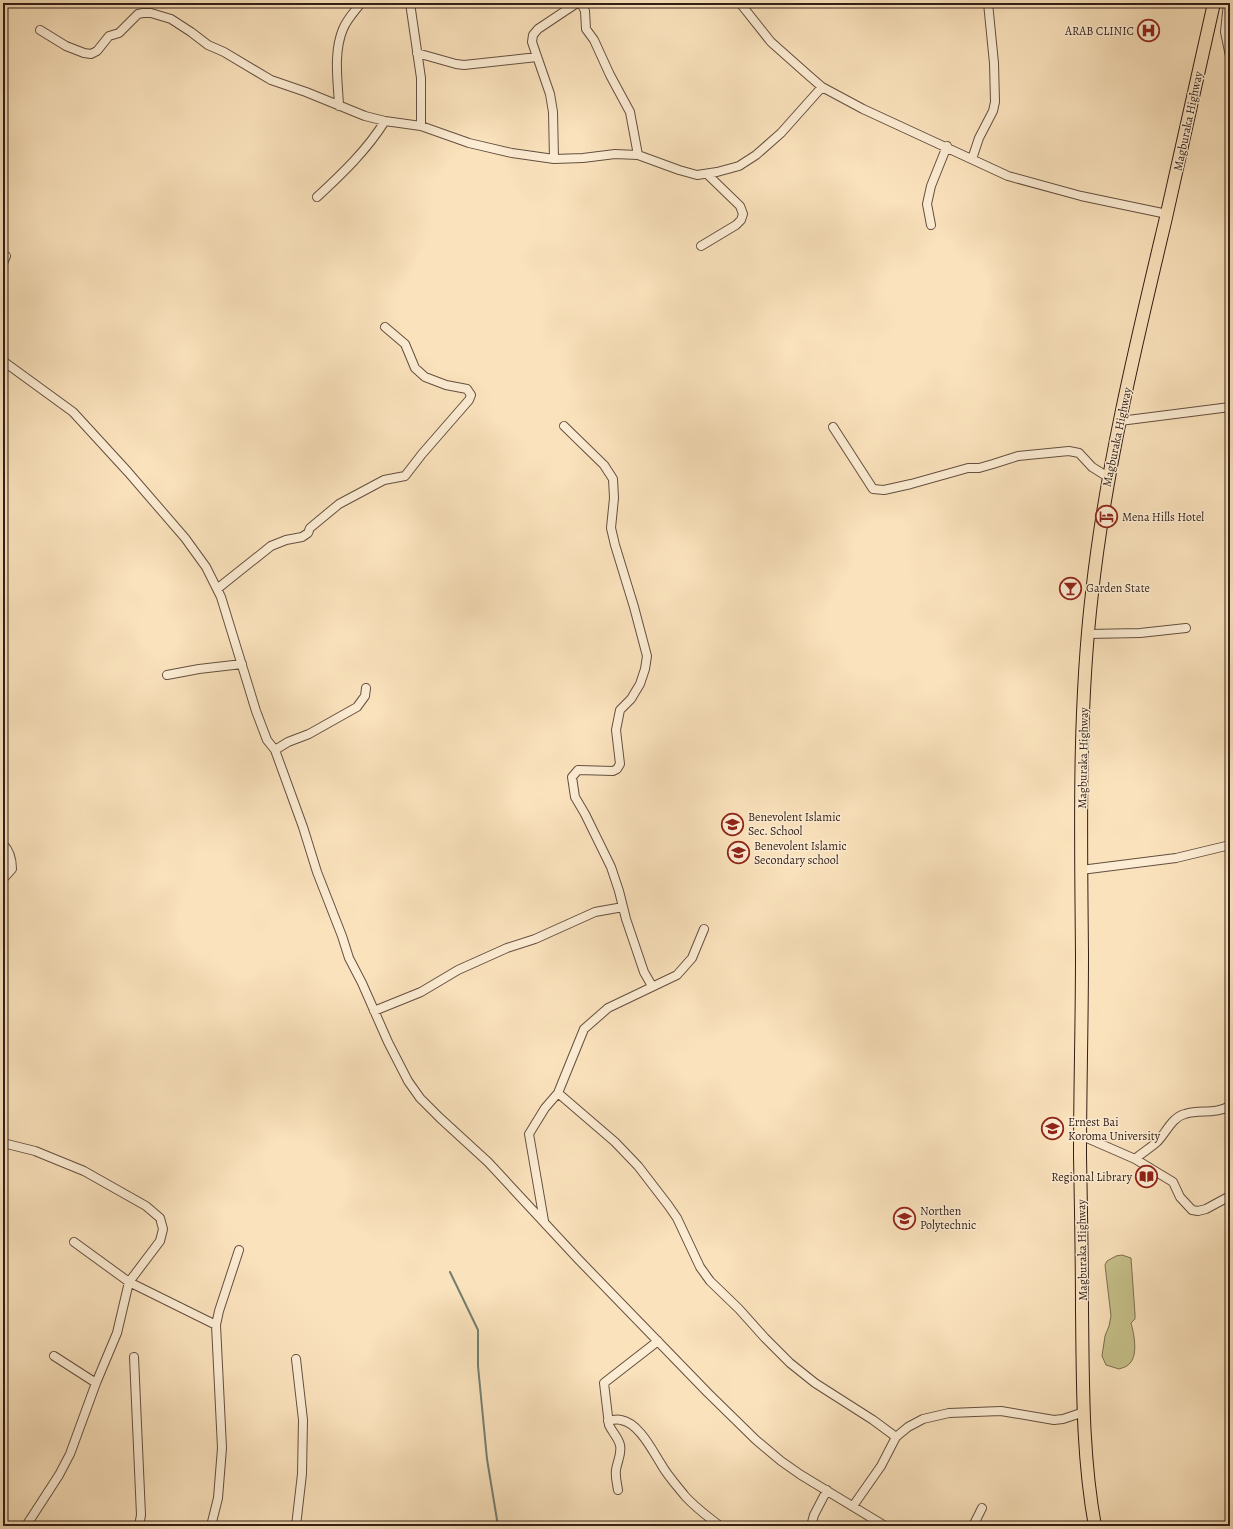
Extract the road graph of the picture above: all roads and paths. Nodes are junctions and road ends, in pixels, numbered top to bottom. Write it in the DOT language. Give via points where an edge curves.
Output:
graph roads {
  1 [pos="361,3"];
  2 [pos="410,3"];
  3 [pos="577,3"];
  4 [pos="581,3"];
  5 [pos="740,3"];
  6 [pos="988,3"];
  7 [pos="1214,3"];
  8 [pos="1228,3"];
  9 [pos="40,30"];
  10 [pos="417,53"];
  11 [pos="1230,56"];
  12 [pos="537,57"];
  13 [pos="822,87"];
  14 [pos="339,106"];
  15 [pos="385,121"];
  16 [pos="421,126"];
  17 [pos="946,146"];
  18 [pos="638,155"];
  19 [pos="554,159"];
  20 [pos="972,159"];
  21 [pos="707,174"];
  22 [pos="317,197"];
  23 [pos="1167,214"];
  24 [pos="931,225"];
  25 [pos="701,246"];
  26 [pos="385,327"];
  27 [pos="3,361"];
  28 [pos="1230,407"];
  29 [pos="1120,421"];
  30 [pos="564,426"];
  31 [pos="833,427"];
  32 [pos="1108,477"];
  33 [pos="217,589"];
  34 [pos="1186,628"];
  35 [pos="1088,634"];
  36 [pos="242,664"];
  37 [pos="167,675"];
  38 [pos="366,688"];
  39 [pos="274,750"];
  40 [pos="3,844"];
  41 [pos="1230,846"];
  42 [pos="1081,870"];
  43 [pos="3,879"];
  44 [pos="623,907"];
  45 [pos="704,929"];
  46 [pos="652,986"];
  47 [pos="374,1011"];
  48 [pos="558,1093"];
  49 [pos="1230,1106"];
  50 [pos="1080,1135"];
  51 [pos="3,1143"];
  52 [pos="1135,1159"];
  53 [pos="1230,1196"];
  54 [pos="544,1222"];
  55 [pos="74,1242"];
  56 [pos="239,1250"];
  57 [pos="129,1282"];
  58 [pos="216,1325"];
  59 [pos="658,1342"];
  60 [pos="54,1356"];
  61 [pos="134,1357"];
  62 [pos="296,1359"];
  63 [pos="96,1383"];
  64 [pos="1084,1412"];
  65 [pos="608,1421"];
  66 [pos="896,1437"];
  67 [pos="618,1490"];
  68 [pos="827,1490"];
  69 [pos="853,1506"];
  70 [pos="982,1508"];
  71 [pos="26,1526"];
  72 [pos="139,1526"];
  73 [pos="211,1526"];
  74 [pos="296,1526"];
  75 [pos="720,1526"];
  76 [pos="811,1526"];
  77 [pos="885,1526"];
  78 [pos="973,1526"];
  79 [pos="1095,1526"];
  1 -- 14 [label="street" via="347,22 342,34 337,59"];
  2 -- 10 [label="street"];
  3 -- 12 [label="street" via="533,35 532,42"];
  4 -- 18 [label="street" via="585,11 586,28 630,112"];
  5 -- 13 [label="street" via="771,42"];
  6 -- 20 [label="street" via="995,102"];
  7 -- 23 [label="main road, Magburaka Highway"];
  8 -- 11 [label="street" via="1225,32"];
  9 -- 14 [label="street" via="66,46 91,54 97,51 108,36 120,33 138,14 151,13 171,20 208,45 271,80"];
  10 -- 12 [label="street" via="464,65"];
  10 -- 16 [label="street" via="421,78"];
  12 -- 19 [label="street" via="550,94"];
  13 -- 17 [label="street" via="863,109"];
  13 -- 21 [label="street" via="781,133 756,155 739,166"];
  14 -- 15 [label="street"];
  15 -- 16 [label="street"];
  15 -- 22 [label="street" via="343,173"];
  16 -- 19 [label="street" via="469,143"];
  17 -- 20 [label="street"];
  17 -- 24 [label="street" via="927,204"];
  18 -- 19 [label="street" via="615,154"];
  18 -- 21 [label="street" via="697,175"];
  20 -- 23 [label="street" via="1008,176 1081,196"];
  21 -- 25 [label="street" via="740,206 743,214 736,225"];
  23 -- 29 [label="main road, Magburaka Highway"];
  26 -- 33 [label="street" via="405,344 415,368 425,378 467,389 470,395 468,400 405,476 384,480 339,504 310,528 308,534 271,546"];
  27 -- 33 [label="street" via="73,412 186,538 206,567"];
  28 -- 29 [label="street"];
  29 -- 32 [label="main road, Magburaka Highway"];
  30 -- 44 [label="street" via="604,465 613,479 611,528 647,656 640,684 631,699 620,710 616,730 620,764 617,770 578,770 572,777 575,797 611,867"];
  31 -- 32 [label="street" via="873,489 884,490 912,484 1018,456 1069,451 1079,453 1092,467"];
  32 -- 35 [label="main road, Magburaka Highway" via="1091,594"];
  33 -- 36 [label="street"];
  34 -- 35 [label="street" via="1140,633"];
  35 -- 42 [label="main road, Magburaka Highway" via="1083,705"];
  36 -- 37 [label="street"];
  36 -- 39 [label="street" via="256,711 267,740"];
  38 -- 39 [label="street" via="365,696 357,707"];
  39 -- 47 [label="street" via="349,958"];
  40 -- 43 [label="street" via="12,859 12,869"];
  41 -- 42 [label="street" via="1176,858"];
  42 -- 50 [label="main road, Magburaka Highway"];
  44 -- 46 [label="street" via="644,972"];
  44 -- 47 [label="street" via="595,912 535,939 507,948 458,970 421,992"];
  45 -- 46 [label="street" via="686,966 677,975"];
  46 -- 48 [label="street" via="608,1008 584,1029"];
  47 -- 54 [label="street" via="408,1081 420,1098 488,1162"];
  48 -- 54 [label="street" via="529,1134"];
  48 -- 66 [label="street" via="615,1142 638,1166 677,1218 700,1267 710,1281 765,1338 815,1383"];
  49 -- 52 [label="street" via="1212,1113 1184,1114 1172,1123 1157,1142"];
  50 -- 52 [label="street"];
  50 -- 64 [label="main road, Magburaka Highway"];
  51 -- 57 [label="street" via="84,1171 146,1206 160,1218 163,1229 160,1241"];
  52 -- 53 [label="street" via="1173,1182 1183,1201 1192,1210 1206,1209"];
  54 -- 59 [label="street"];
  55 -- 57 [label="street"];
  56 -- 58 [label="street"];
  57 -- 58 [label="street"];
  57 -- 63 [label="street" via="117,1333"];
  58 -- 73 [label="street" via="222,1448 218,1498"];
  59 -- 65 [label="street" via="604,1383"];
  59 -- 68 [label="street" via="756,1440 781,1461"];
  60 -- 63 [label="street"];
  61 -- 72 [label="street" via="141,1515"];
  62 -- 74 [label="street" via="303,1420 302,1474"];
  63 -- 71 [label="street" via="70,1454"];
  64 -- 66 [label="street" via="1054,1420 1001,1411 949,1413 923,1419"];
  64 -- 79 [label="main road, Magburaka Highway" via="1086,1466"];
  65 -- 67 [label="street" via="620,1446 616,1472"];
  65 -- 75 [label="street" via="623,1420 642,1434 686,1496"];
  66 -- 69 [label="street" via="881,1466"];
  68 -- 69 [label="street"];
  68 -- 76 [label="street"];
  69 -- 77 [label="street"];
  70 -- 78 [label="street"];
}
